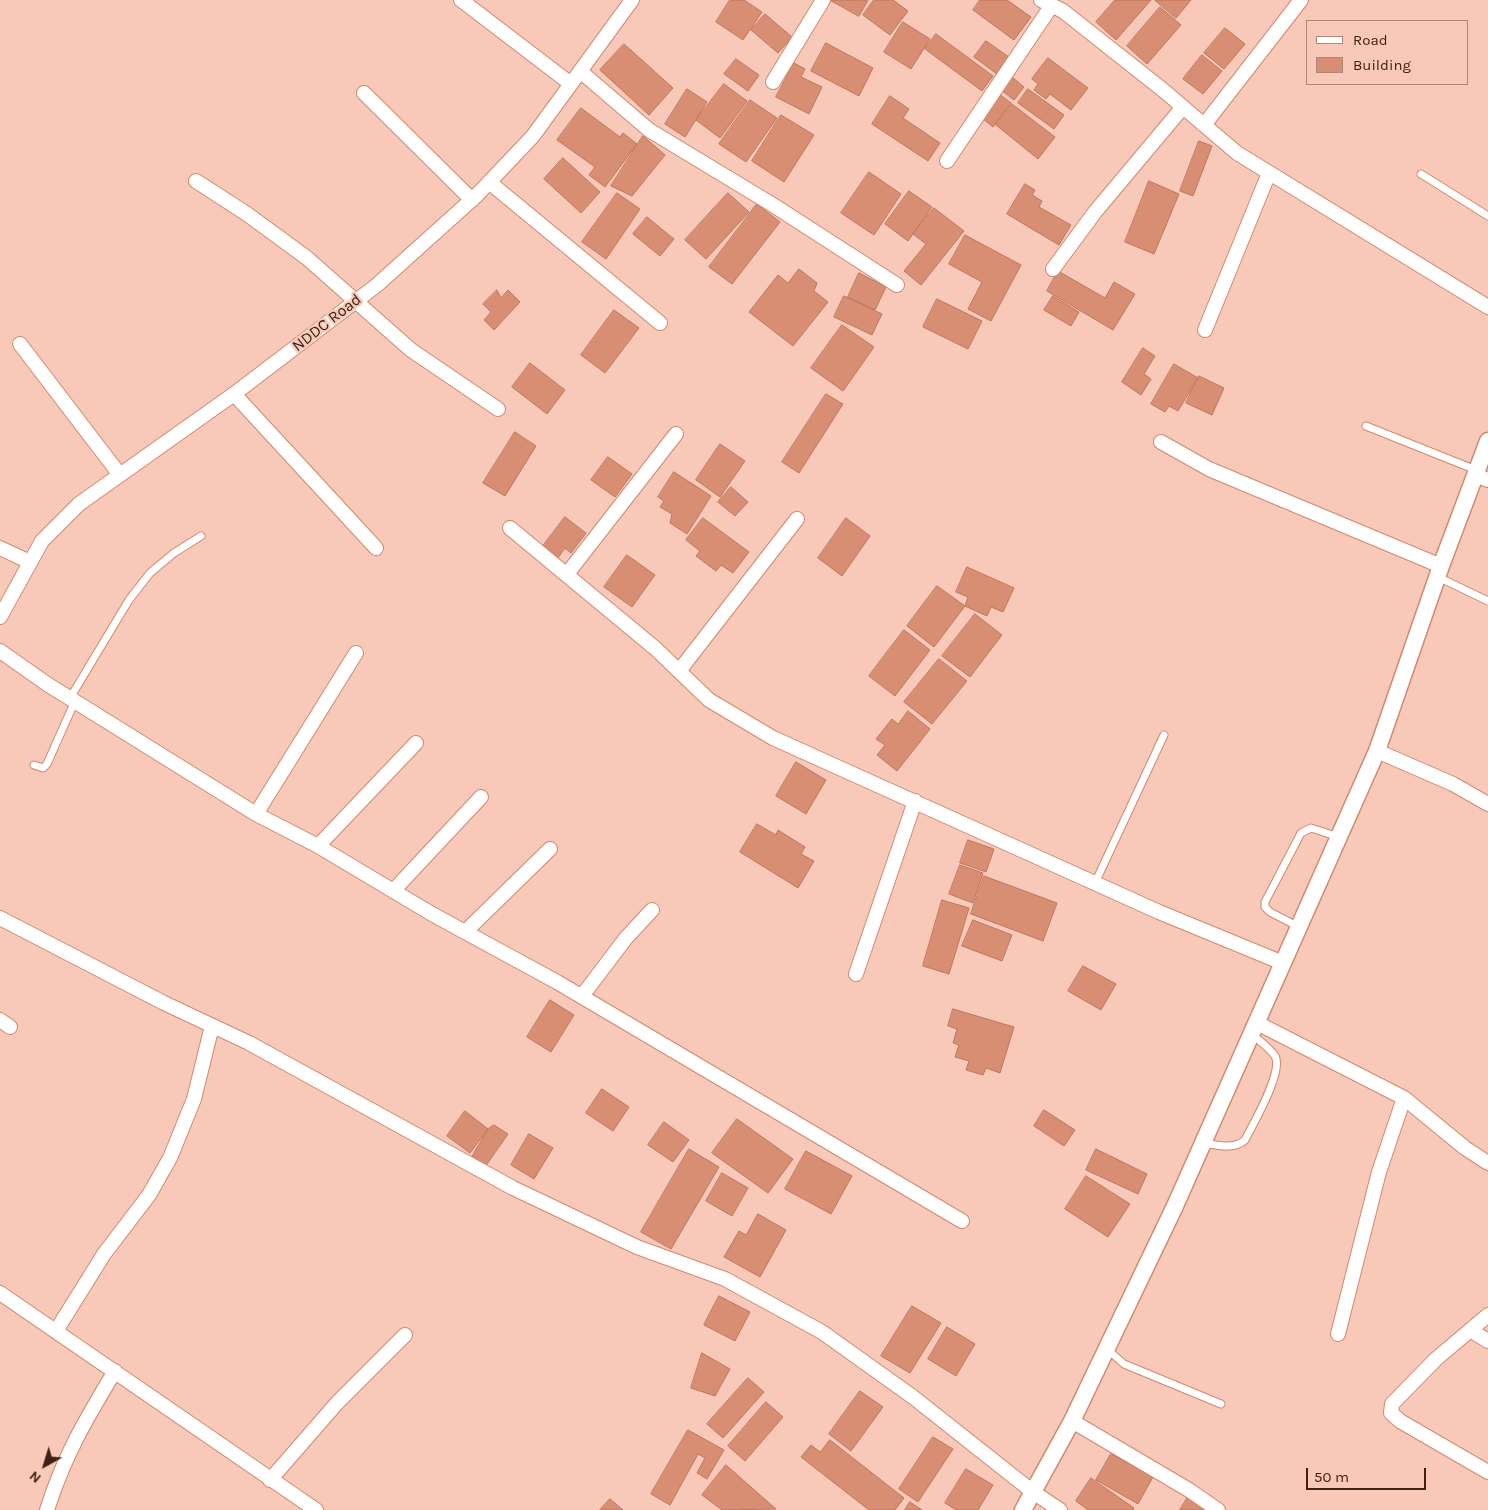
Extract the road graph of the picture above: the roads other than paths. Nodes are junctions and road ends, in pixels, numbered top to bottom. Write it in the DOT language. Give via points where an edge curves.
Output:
graph roads {
  1 [pos="461,0"];
  2 [pos="632,0"];
  3 [pos="823,0"];
  4 [pos="1301,0"];
  5 [pos="1046,3"];
  6 [pos="580,71"];
  7 [pos="773,82"];
  8 [pos="571,84"];
  9 [pos="364,93"];
  10 [pos="1183,107"];
  11 [pos="1204,124"];
  12 [pos="947,161"];
  13 [pos="1269,173"];
  14 [pos="1422,174"];
  15 [pos="196,181"];
  16 [pos="489,182"];
  17 [pos="472,200"];
  18 [pos="1488,216"];
  19 [pos="1053,269"];
  20 [pos="897,285"];
  21 [pos="356,300"];
  22 [pos="1488,307"];
  23 [pos="660,323"];
  24 [pos="1205,330"];
  25 [pos="20,344"];
  26 [pos="234,394"];
  27 [pos="498,409"];
  28 [pos="1366,426"];
  29 [pos="676,434"];
  30 [pos="1488,441"];
  31 [pos="1161,442"];
  32 [pos="120,475"];
  33 [pos="1480,475"];
  34 [pos="798,518"];
  35 [pos="510,528"];
  36 [pos="201,536"];
  37 [pos="0,548"];
  38 [pos="376,548"];
  39 [pos="30,562"];
  40 [pos="1439,572"];
  41 [pos="567,574"];
  42 [pos="1488,601"];
  43 [pos="0,617"];
  44 [pos="0,651"];
  45 [pos="356,653"];
  46 [pos="679,671"];
  47 [pos="72,700"];
  48 [pos="1164,735"];
  49 [pos="416,743"];
  50 [pos="1377,751"];
  51 [pos="34,765"];
  52 [pos="481,797"];
  53 [pos="915,801"];
  54 [pos="1488,804"];
  55 [pos="256,814"];
  56 [pos="1339,837"];
  57 [pos="318,846"];
  58 [pos="550,849"];
  59 [pos="1095,883"];
  60 [pos="393,891"];
  61 [pos="652,910"];
  62 [pos="0,918"];
  63 [pos="1299,927"];
  64 [pos="465,932"];
  65 [pos="1283,963"];
  66 [pos="856,974"];
  67 [pos="582,996"];
  68 [pos="212,1026"];
  69 [pos="1254,1029"];
  70 [pos="1404,1098"];
  71 [pos="1203,1143"];
  72 [pos="1488,1163"];
  73 [pos="962,1221"];
  74 [pos="0,1293"];
  75 [pos="1488,1315"];
  76 [pos="1470,1330"];
  77 [pos="56,1331"];
  78 [pos="1338,1334"];
  79 [pos="405,1335"];
  80 [pos="1488,1341"];
  81 [pos="1106,1349"];
  82 [pos="115,1371"];
  83 [pos="1220,1404"];
  84 [pos="1072,1421"];
  85 [pos="1488,1472"];
  86 [pos="270,1480"];
  87 [pos="1033,1492"];
  88 [pos="47,1510"];
  89 [pos="316,1510"];
  90 [pos="1023,1510"];
  91 [pos="1060,1510"];
  92 [pos="1218,1510"];
  1 -- 8 [label="street"];
  2 -- 6 [label="street, NDDC Road"];
  3 -- 7 [label="street"];
  4 -- 11 [label="street"];
  5 -- 10 [label="street" via="1064,11"];
  5 -- 12 [label="street"];
  6 -- 8 [label="street, NDDC Road"];
  6 -- 20 [label="street" via="649,130"];
  8 -- 16 [label="street, NDDC Road" via="532,136"];
  9 -- 17 [label="street"];
  10 -- 11 [label="street"];
  10 -- 19 [label="street" via="1095,212"];
  11 -- 13 [label="street" via="1237,153"];
  13 -- 22 [label="street"];
  13 -- 24 [label="street"];
  14 -- 18 [label="lane"];
  15 -- 21 [label="street" via="307,258"];
  16 -- 17 [label="street, NDDC Road"];
  16 -- 23 [label="street"];
  17 -- 21 [label="street, NDDC Road"];
  21 -- 26 [label="street, NDDC Road"];
  21 -- 27 [label="street" via="411,350"];
  25 -- 32 [label="street"];
  26 -- 32 [label="street, NDDC Road"];
  26 -- 38 [label="street"];
  28 -- 33 [label="lane"];
  29 -- 41 [label="street"];
  30 -- 33 [label="street"];
  31 -- 40 [label="street" via="1209,470"];
  32 -- 39 [label="street, NDDC Road" via="79,504 42,541"];
  33 -- 40 [label="street"];
  34 -- 46 [label="street"];
  35 -- 41 [label="street"];
  36 -- 47 [label="lane" via="150,572 129,600"];
  37 -- 39 [label="street"];
  39 -- 43 [label="street, NDDC Road"];
  40 -- 42 [label="lane"];
  40 -- 50 [label="street"];
  41 -- 46 [label="street"];
  44 -- 47 [label="street"];
  45 -- 55 [label="street"];
  46 -- 53 [label="street" via="710,700 773,738"];
  47 -- 51 [label="lane" via="47,764 43,768"];
  47 -- 55 [label="street"];
  48 -- 59 [label="lane"];
  49 -- 57 [label="street"];
  50 -- 54 [label="street" via="1453,784"];
  50 -- 56 [label="street"];
  52 -- 60 [label="street"];
  53 -- 59 [label="street"];
  53 -- 66 [label="street"];
  55 -- 57 [label="street"];
  56 -- 63 [label="street"];
  56 -- 63 [label="lane" via="1311,828 1301,833 1265,902 1270,912"];
  57 -- 60 [label="street"];
  58 -- 64 [label="street"];
  59 -- 65 [label="street"];
  60 -- 64 [label="street"];
  61 -- 67 [label="street"];
  62 -- 68 [label="street"];
  63 -- 65 [label="street"];
  64 -- 67 [label="street"];
  65 -- 69 [label="street"];
  67 -- 73 [label="street"];
  68 -- 77 [label="street" via="194,1099 170,1158"];
  68 -- 87 [label="street" via="281,1060 512,1188 637,1247 725,1279 822,1332 913,1397"];
  69 -- 70 [label="street"];
  69 -- 71 [label="street"];
  69 -- 71 [label="lane" via="1275,1057 1274,1078 1245,1140 1239,1146"];
  70 -- 72 [label="street" via="1464,1148"];
  70 -- 78 [label="street" via="1379,1172"];
  71 -- 81 [label="street"];
  74 -- 77 [label="street"];
  75 -- 76 [label="street"];
  76 -- 80 [label="street"];
  76 -- 85 [label="street" via="1392,1404 1391,1413"];
  77 -- 82 [label="street"];
  79 -- 86 [label="street" via="337,1403"];
  81 -- 83 [label="lane" via="1124,1364"];
  81 -- 84 [label="street"];
  82 -- 86 [label="street"];
  82 -- 88 [label="street" via="74,1439"];
  84 -- 87 [label="street"];
  84 -- 92 [label="street"];
  86 -- 89 [label="street"];
  87 -- 90 [label="street"];
  87 -- 91 [label="street"];
}
